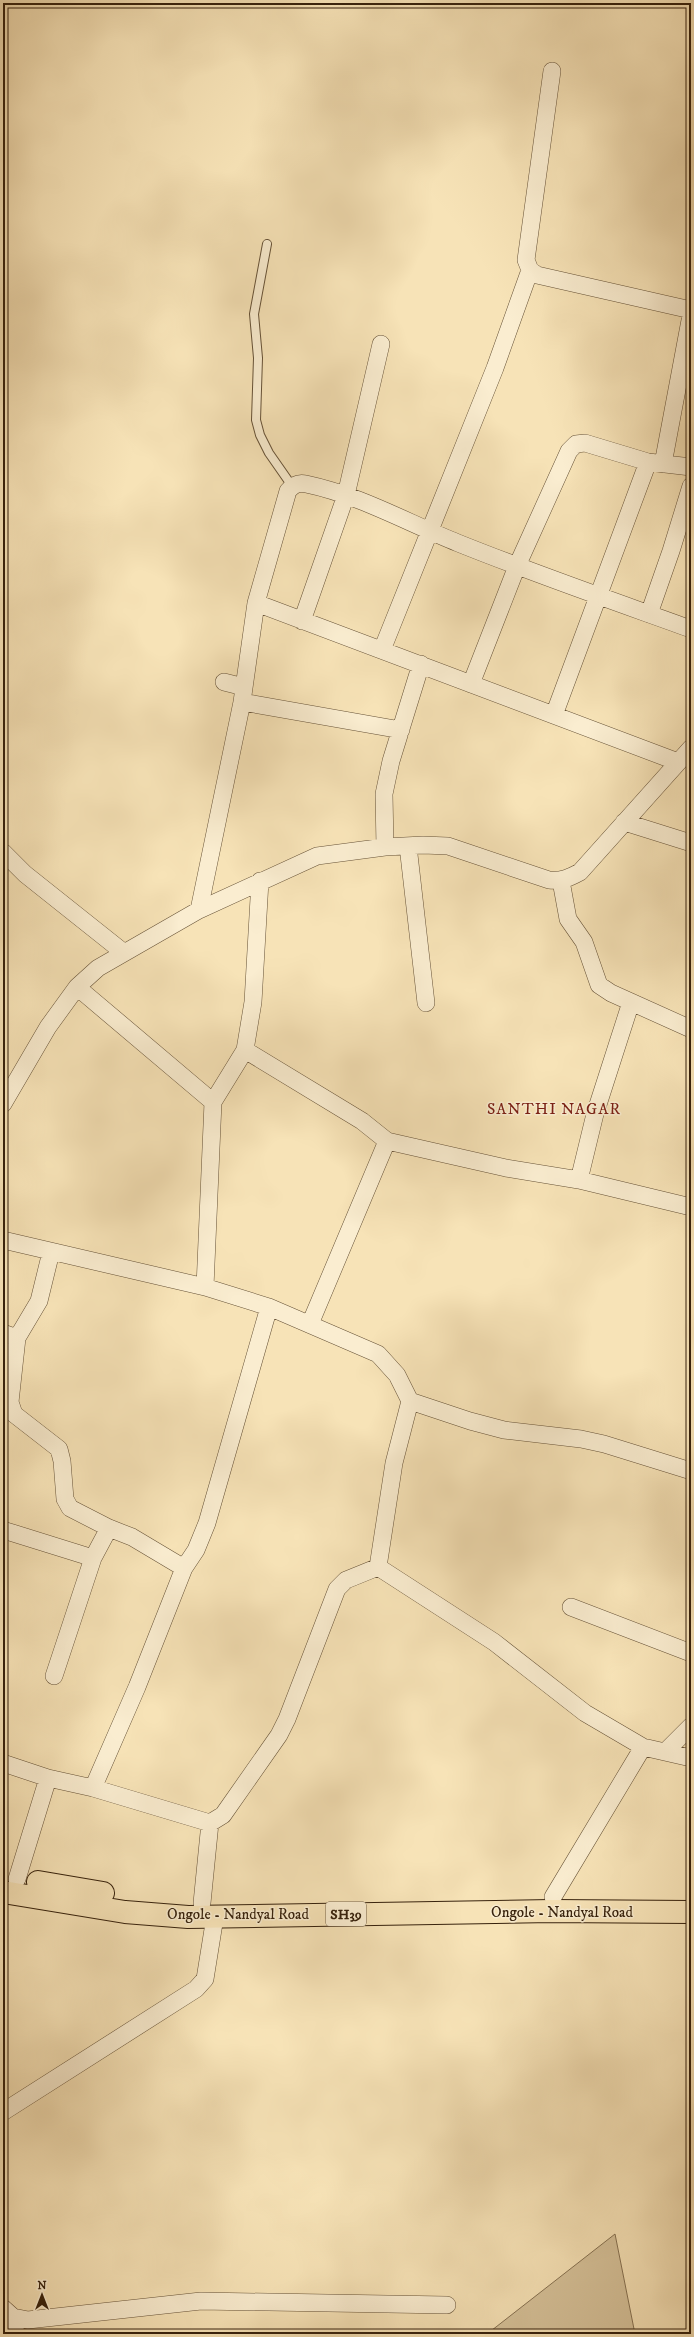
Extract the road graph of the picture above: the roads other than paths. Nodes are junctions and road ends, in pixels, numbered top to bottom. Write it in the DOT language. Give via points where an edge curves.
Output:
graph roads {
  1 [pos="552,71"];
  2 [pos="267,244"];
  3 [pos="530,270"];
  4 [pos="691,310"];
  5 [pos="691,315"];
  6 [pos="382,344"];
  7 [pos="655,463"];
  8 [pos="691,467"];
  9 [pos="292,486"];
  10 [pos="691,486"];
  11 [pos="346,496"];
  12 [pos="430,531"];
  13 [pos="517,566"];
  14 [pos="598,596"];
  15 [pos="256,603"];
  16 [pos="649,614"];
  17 [pos="302,621"];
  18 [pos="691,629"];
  19 [pos="382,650"];
  20 [pos="421,664"];
  21 [pos="224,682"];
  22 [pos="471,684"];
  23 [pos="243,695"];
  24 [pos="554,715"];
  25 [pos="401,730"];
  26 [pos="691,748"];
  27 [pos="678,762"];
  28 [pos="624,822"];
  29 [pos="691,843"];
  30 [pos="408,846"];
  31 [pos="385,847"];
  32 [pos="3,852"];
  33 [pos="260,881"];
  34 [pos="560,881"];
  35 [pos="199,910"];
  36 [pos="123,952"];
  37 [pos="77,987"];
  38 [pos="631,1002"];
  39 [pos="426,1003"];
  40 [pos="691,1029"];
  41 [pos="245,1050"];
  42 [pos="214,1102"];
  43 [pos="3,1104"];
  44 [pos="387,1141"];
  45 [pos="579,1180"];
  46 [pos="691,1207"];
  47 [pos="3,1240"];
  48 [pos="51,1252"];
  49 [pos="205,1287"];
  50 [pos="269,1307"];
  51 [pos="310,1324"];
  52 [pos="10,1336"];
  53 [pos="410,1401"];
  54 [pos="691,1471"];
  55 [pos="108,1528"];
  56 [pos="3,1530"];
  57 [pos="93,1558"];
  58 [pos="378,1567"];
  59 [pos="184,1568"];
  60 [pos="571,1607"];
  61 [pos="691,1652"];
  62 [pos="54,1676"];
  63 [pos="691,1726"];
  64 [pos="643,1747"];
  65 [pos="665,1752"];
  66 [pos="691,1758"];
  67 [pos="3,1763"];
  68 [pos="48,1778"];
  69 [pos="93,1788"];
  70 [pos="210,1823"];
  71 [pos="8,1883"];
  72 [pos="553,1897"];
  73 [pos="691,1898"];
  74 [pos="208,1910"];
  75 [pos="691,1912"];
  76 [pos="3,2112"];
  77 [pos="447,2304"];
  78 [pos="8,2312"];
  79 [pos="16,2334"];
  1 -- 3 [label="street" via="526,260"];
  2 -- 9 [label="lane" via="254,314 258,358 256,420 269,453"];
  3 -- 4 [label="street" via="537,275"];
  3 -- 12 [label="street" via="495,368"];
  5 -- 7 [label="street"];
  6 -- 11 [label="street"];
  7 -- 8 [label="street"];
  7 -- 13 [label="street" via="585,443 576,444 569,451"];
  7 -- 14 [label="street"];
  9 -- 11 [label="street" via="300,483"];
  9 -- 15 [label="street" via="288,491"];
  10 -- 16 [label="street"];
  11 -- 12 [label="street"];
  11 -- 17 [label="street"];
  12 -- 13 [label="street"];
  12 -- 19 [label="street"];
  13 -- 14 [label="street"];
  13 -- 22 [label="street"];
  14 -- 16 [label="street"];
  14 -- 24 [label="street"];
  15 -- 17 [label="street"];
  15 -- 23 [label="street"];
  16 -- 18 [label="street"];
  17 -- 19 [label="street"];
  19 -- 20 [label="street"];
  20 -- 22 [label="street"];
  20 -- 25 [label="street"];
  21 -- 23 [label="street"];
  22 -- 24 [label="street"];
  23 -- 25 [label="street"];
  23 -- 35 [label="street"];
  24 -- 27 [label="street"];
  25 -- 31 [label="street" via="384,794"];
  26 -- 27 [label="street"];
  27 -- 28 [label="street"];
  28 -- 29 [label="street"];
  28 -- 34 [label="street" via="580,872"];
  30 -- 31 [label="street"];
  30 -- 34 [label="street" via="448,846 463,849 550,880"];
  30 -- 39 [label="street"];
  31 -- 33 [label="street" via="317,856"];
  32 -- 36 [label="street" via="30,879"];
  33 -- 35 [label="street"];
  33 -- 41 [label="street" via="253,1002"];
  34 -- 38 [label="street" via="568,920 584,942 599,984"];
  35 -- 36 [label="street"];
  36 -- 37 [label="street" via="98,968"];
  37 -- 42 [label="street"];
  37 -- 43 [label="street" via="48,1027"];
  38 -- 40 [label="street"];
  38 -- 45 [label="street" via="595,1114"];
  41 -- 42 [label="street"];
  41 -- 44 [label="street" via="362,1121"];
  42 -- 49 [label="street"];
  44 -- 45 [label="street" via="506,1168"];
  44 -- 51 [label="street"];
  45 -- 46 [label="street"];
  47 -- 48 [label="street"];
  48 -- 49 [label="street"];
  48 -- 52 [label="street" via="39,1302"];
  49 -- 50 [label="street"];
  50 -- 51 [label="street"];
  50 -- 59 [label="street" via="208,1523 196,1550"];
  51 -- 53 [label="street" via="378,1354 397,1376"];
  52 -- 55 [label="street" via="10,1402 14,1414 59,1450 66,1498 70,1508"];
  53 -- 54 [label="street" via="504,1430 604,1444"];
  53 -- 58 [label="street" via="394,1463"];
  55 -- 57 [label="street"];
  55 -- 59 [label="street" via="132,1537"];
  56 -- 57 [label="street"];
  57 -- 62 [label="street"];
  58 -- 64 [label="street" via="494,1642 585,1713"];
  58 -- 70 [label="street" via="346,1580 337,1589 279,1735 232,1805 223,1816"];
  59 -- 69 [label="street" via="137,1687"];
  60 -- 61 [label="street"];
  63 -- 65 [label="street"];
  64 -- 65 [label="street"];
  64 -- 72 [label="street"];
  65 -- 66 [label="street"];
  67 -- 68 [label="street"];
  68 -- 69 [label="street"];
  68 -- 71 [label="street"];
  69 -- 70 [label="street"];
  70 -- 74 [label="street"];
  71 -- 74 [label="main road, Ongole - Nandyal Road / SH39" via="125,1912"];
  72 -- 73 [label="main road, Ongole - Nandyal Road / SH39"];
  72 -- 74 [label="main road, Ongole - Nandyal Road / SH39"];
  74 -- 75 [label="main road, Ongole - Nandyal Road / SH39"];
  74 -- 76 [label="street" via="205,1979 196,1989"];
  77 -- 78 [label="street" via="201,2301 118,2309 45,2320 28,2320"];
  78 -- 79 [label="street"];
}
